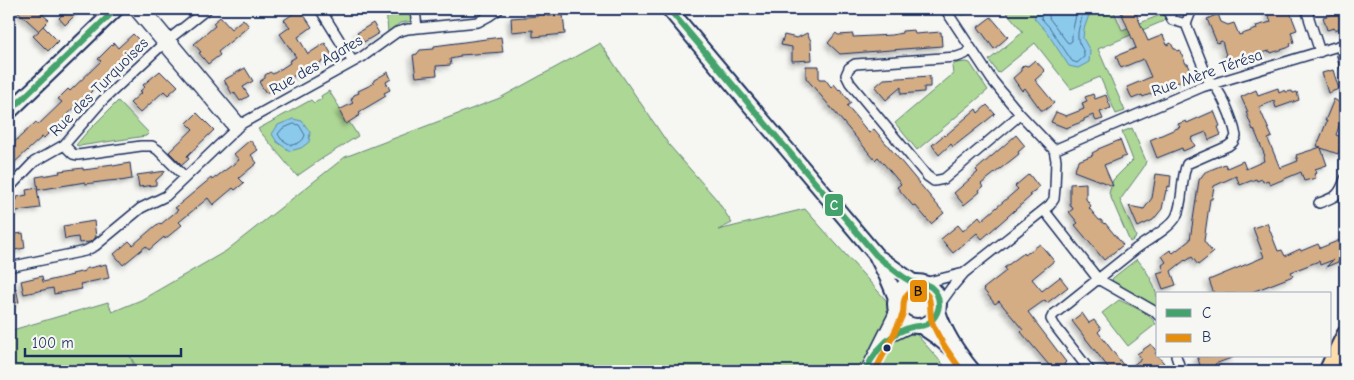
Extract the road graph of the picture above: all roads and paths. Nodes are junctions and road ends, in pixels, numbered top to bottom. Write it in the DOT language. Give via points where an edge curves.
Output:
graph roads {
  1 [pos="116,9"];
  2 [pos="133,9"];
  3 [pos="145,9"];
  4 [pos="207,9"];
  5 [pos="320,9"];
  6 [pos="415,9"];
  7 [pos="499,9"];
  8 [pos="669,9"];
  9 [pos="945,9"];
  10 [pos="1167,9"];
  11 [pos="1188,9"];
  12 [pos="1306,9"];
  13 [pos="1186,24"];
  14 [pos="417,28"];
  15 [pos="167,42"];
  16 [pos="1342,45"];
  17 [pos="971,49"];
  18 [pos="1320,52"];
  19 [pos="352,62"];
  20 [pos="1345,66"];
  21 [pos="1214,84"];
  22 [pos="9,112"];
  23 [pos="1019,113"];
  24 [pos="238,127"];
  25 [pos="64,145"];
  26 [pos="1054,150"];
  27 [pos="185,177"];
  28 [pos="1345,179"];
  29 [pos="9,188"];
  30 [pos="1319,203"];
  31 [pos="1044,210"];
  32 [pos="876,255"];
  33 [pos="9,267"];
  34 [pos="964,273"];
  35 [pos="1098,278"];
  36 [pos="918,283"];
  37 [pos="896,304"];
  38 [pos="939,308"];
  39 [pos="1156,313"];
  40 [pos="918,326"];
  41 [pos="1345,334"];
  42 [pos="872,356"];
  43 [pos="960,356"];
  44 [pos="1177,358"];
  45 [pos="865,371"];
  46 [pos="973,371"];
  47 [pos="1090,371"];
  48 [pos="1181,371"];
  49 [pos="1327,371"];
  1 -- 22 [label="main road"];
  2 -- 15 [label="street"];
  3 -- 15 [label="street"];
  4 -- 15 [label="street"];
  5 -- 19 [label="street"];
  6 -- 14 [label="street"];
  7 -- 14 [label="street, Rue des Agates" via="478,22"];
  8 -- 32 [label="main road"];
  9 -- 17 [label="street"];
  10 -- 13 [label="street" via="1172,20"];
  11 -- 13 [label="street" via="1190,14"];
  12 -- 18 [label="street"];
  13 -- 21 [label="street" via="1208,79"];
  14 -- 19 [label="street, Rue des Agates" via="397,32"];
  15 -- 24 [label="street"];
  15 -- 25 [label="street, Rue des Turquoises" via="102,101"];
  16 -- 18 [label="street, Rue Mère Térésa"];
  16 -- 20 [label="street"];
  17 -- 23 [label="street"];
  17 -- 23 [label="street" via="957,57 855,64 846,74 850,83 934,181 944,179"];
  18 -- 21 [label="street, Rue Mère Térésa"];
  19 -- 24 [label="street, Rue des Agates"];
  21 -- 26 [label="street, Rue Mère Térésa"];
  21 -- 35 [label="street" via="1235,131 1233,142 1187,164 1175,219"];
  23 -- 26 [label="street"];
  24 -- 27 [label="street"];
  25 -- 27 [label="street" via="73,154 152,146"];
  25 -- 29 [label="street, Rue des Turquoises" via="34,162"];
  26 -- 31 [label="street" via="1054,199"];
  27 -- 33 [label="street" via="166,196 141,208 95,246"];
  28 -- 30 [label="street" via="1334,197"];
  31 -- 34 [label="street"];
  31 -- 35 [label="street"];
  32 -- 36 [label="main road"];
  32 -- 37 [label="main road"];
  34 -- 36 [label="street"];
  34 -- 38 [label="street"];
  35 -- 39 [label="street"];
  35 -- 47 [label="street" via="1051,319"];
  36 -- 37 [label="main road" via="902,288"];
  36 -- 38 [label="main road" via="935,291"];
  37 -- 40 [label="main road" via="902,321"];
  37 -- 42 [label="street"];
  38 -- 40 [label="main road" via="934,318"];
  38 -- 43 [label="main road" via="945,330"];
  40 -- 42 [label="street" via="893,336"];
  40 -- 43 [label="main road"];
  41 -- 49 [label="main road"];
  42 -- 45 [label="street"];
  43 -- 46 [label="main road"];
  44 -- 48 [label="street"];
}
